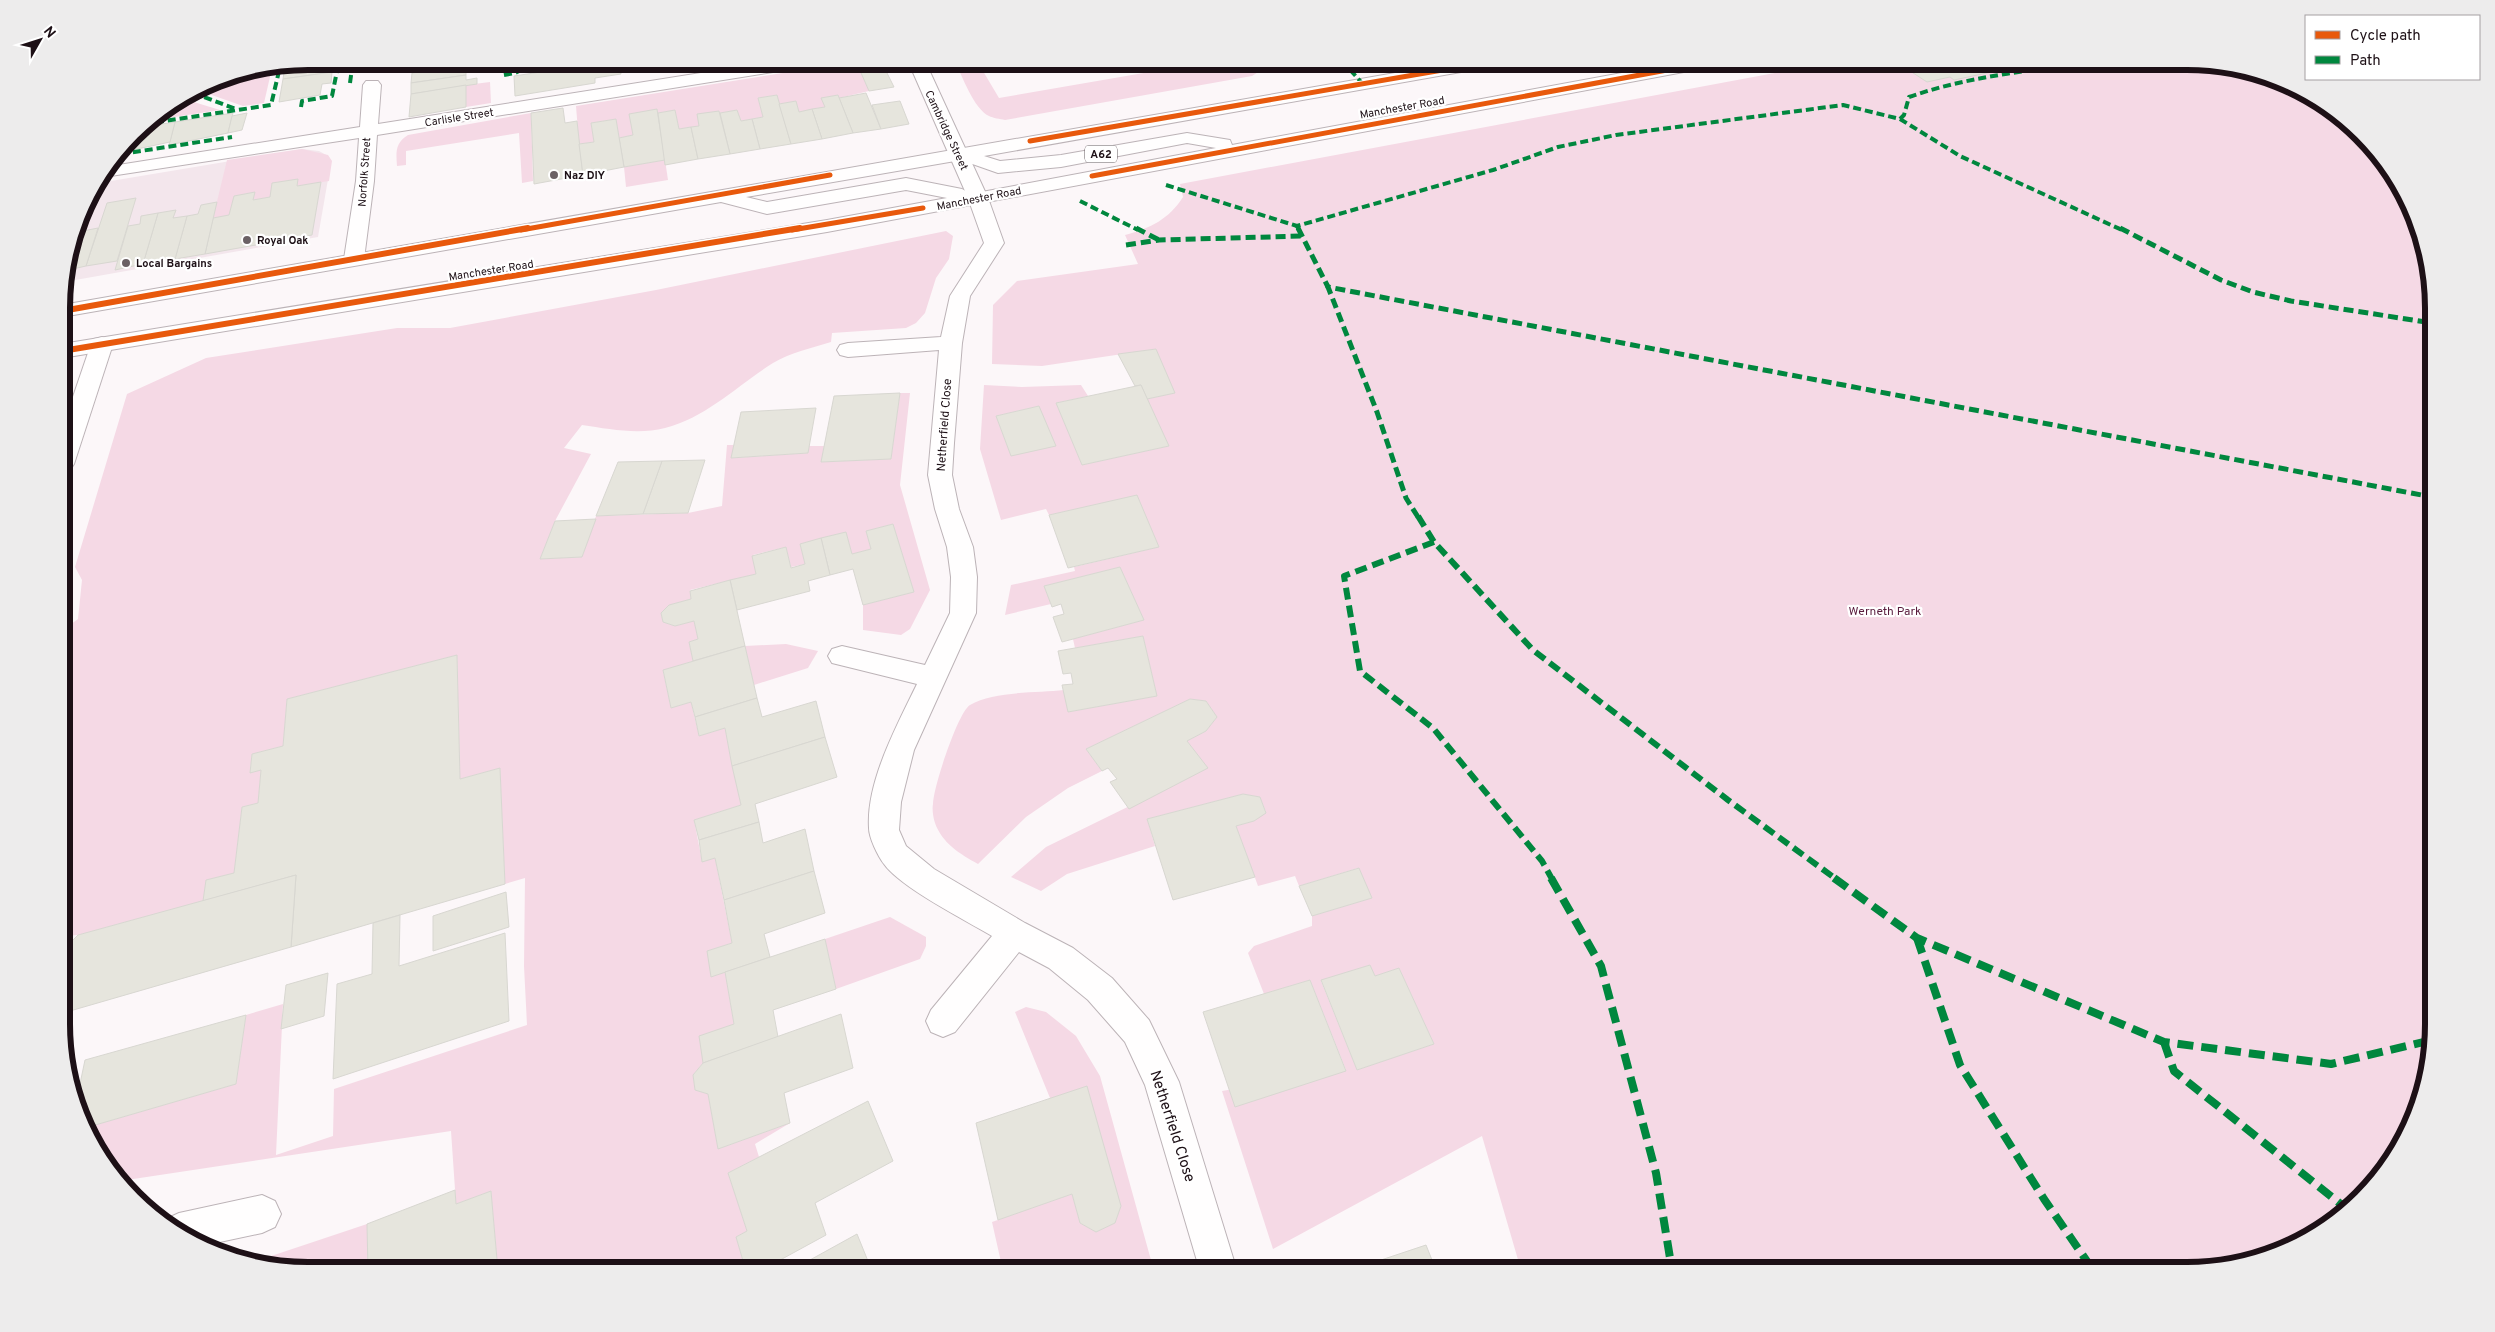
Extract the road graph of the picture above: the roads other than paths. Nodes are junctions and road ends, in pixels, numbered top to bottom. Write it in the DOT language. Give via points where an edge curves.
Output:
graph roads {
  1 [pos="755,70"];
  2 [pos="920,70"];
  3 [pos="1442,70"];
  4 [pos="1667,70"];
  5 [pos="372,86"];
  6 [pos="367,132"];
  7 [pos="1245,147"];
  8 [pos="958,153"];
  9 [pos="113,171"];
  10 [pos="718,197"];
  11 [pos="978,198"];
  12 [pos="354,259"];
  13 [pos="70,310"];
  14 [pos="951,343"];
  15 [pos="102,344"];
  16 [pos="70,350"];
  17 [pos="848,350"];
  18 [pos="70,440"];
  19 [pos="842,656"];
  20 [pos="932,678"];
  21 [pos="1014,933"];
  22 [pos="943,1020"];
  23 [pos="262,1214"];
  24 [pos="189,1230"];
  25 [pos="1215,1261"];
  1 -- 6 [label="main road, Carlisle Street"];
  2 -- 8 [label="main road, Cambridge Street"];
  3 -- 8 [label="main road, A62"];
  4 -- 7 [label="main road, Manchester Road / A62"];
  5 -- 6 [label="main road, Norfolk Street"];
  6 -- 9 [label="main road, Carlisle Street"];
  6 -- 12 [label="main road, Norfolk Street" via="365,182"];
  7 -- 8 [label="main road, A62" via="1187,138 1061,161 998,167"];
  7 -- 11 [label="main road, Manchester Road / A62"];
  8 -- 10 [label="main road, A62"];
  8 -- 11 [label="main road, Cambridge Street"];
  10 -- 11 [label="main road, A62" via="767,208 906,184"];
  10 -- 12 [label="main road, A62"];
  11 -- 14 [label="main road, Netherfield Close" via="994,243 960,296"];
  11 -- 15 [label="main road, Manchester Road / A62" via="827,226"];
  12 -- 13 [label="main road, A62"];
  14 -- 17 [label="main road"];
  14 -- 20 [label="main road, Netherfield Close" via="940,475 960,547 964,577 963,613"];
  15 -- 16 [label="main road, Manchester Road / A62"];
  15 -- 18 [label="main road"];
  19 -- 20 [label="main road"];
  20 -- 21 [label="main road, Netherfield Close" via="900,750 886,802 884,830 895,855 924,878"];
  21 -- 22 [label="main road"];
  21 -- 25 [label="main road, Netherfield Close" via="1061,958 1100,989 1137,1031 1162,1082"];
  23 -- 24 [label="main road"];
}
